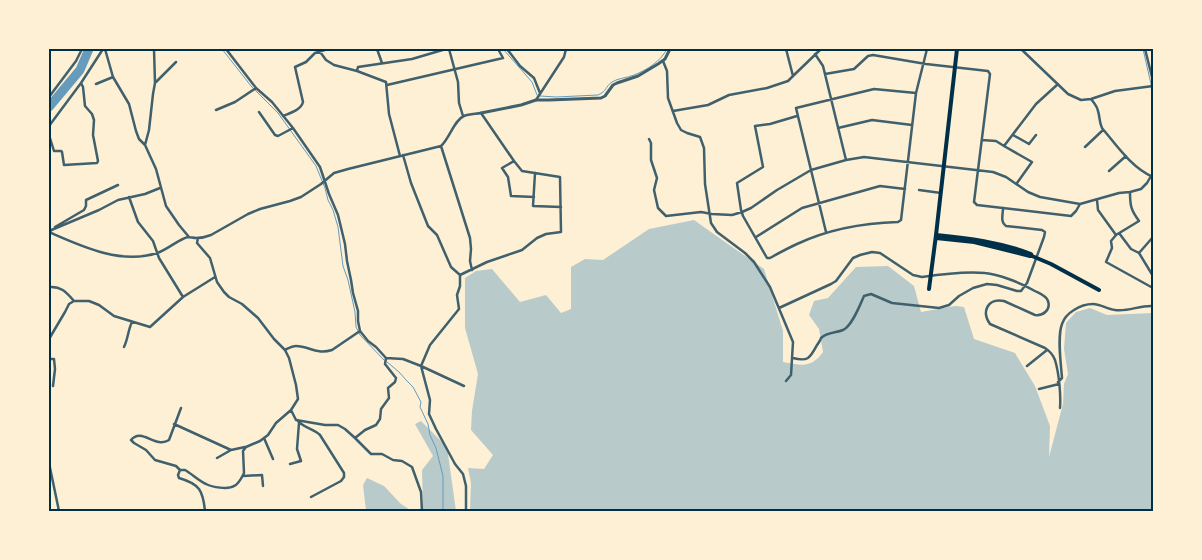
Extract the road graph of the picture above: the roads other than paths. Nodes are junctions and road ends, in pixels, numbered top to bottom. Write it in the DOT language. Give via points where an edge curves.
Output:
graph roads {
  1 [pos="82,49"];
  2 [pos="104,49"];
  3 [pos="154,49"];
  4 [pos="226,49"];
  5 [pos="328,49"];
  6 [pos="377,49"];
  7 [pos="447,49"];
  8 [pos="498,49"];
  9 [pos="507,49"];
  10 [pos="566,49"];
  11 [pos="670,49"];
  12 [pos="786,49"];
  13 [pos="821,49"];
  14 [pos="926,49"];
  15 [pos="957,49"];
  16 [pos="1021,49"];
  17 [pos="1146,49"];
  18 [pos="319,50"];
  19 [pos="815,54"];
  20 [pos="663,60"];
  21 [pos="176,62"];
  22 [pos="382,64"];
  23 [pos="924,64"];
  24 [pos="955,68"];
  25 [pos="455,69"];
  26 [pos="356,71"];
  27 [pos="825,74"];
  28 [pos="794,76"];
  29 [pos="113,78"];
  30 [pos="1153,81"];
  31 [pos="81,83"];
  32 [pos="155,83"];
  33 [pos="96,84"];
  34 [pos="1058,84"];
  35 [pos="387,85"];
  36 [pos="1153,86"];
  37 [pos="256,88"];
  38 [pos="540,93"];
  39 [pos="916,93"];
  40 [pos="49,97"];
  41 [pos="831,99"];
  42 [pos="1091,99"];
  43 [pos="536,100"];
  44 [pos="216,110"];
  45 [pos="673,111"];
  46 [pos="259,112"];
  47 [pos="481,112"];
  48 [pos="283,116"];
  49 [pos="463,116"];
  50 [pos="797,116"];
  51 [pos="912,125"];
  52 [pos="49,126"];
  53 [pos="292,128"];
  54 [pos="838,128"];
  55 [pos="1103,130"];
  56 [pos="49,135"];
  57 [pos="1013,135"];
  58 [pos="1036,135"];
  59 [pos="649,139"];
  60 [pos="982,140"];
  61 [pos="146,145"];
  62 [pos="441,146"];
  63 [pos="1004,146"];
  64 [pos="1085,147"];
  65 [pos="402,156"];
  66 [pos="1126,156"];
  67 [pos="846,160"];
  68 [pos="514,161"];
  69 [pos="908,162"];
  70 [pos="944,166"];
  71 [pos="811,170"];
  72 [pos="979,170"];
  73 [pos="1108,171"];
  74 [pos="535,173"];
  75 [pos="1152,177"];
  76 [pos="325,181"];
  77 [pos="1017,184"];
  78 [pos="118,185"];
  79 [pos="160,188"];
  80 [pos="905,189"];
  81 [pos="919,190"];
  82 [pos="941,192"];
  83 [pos="1130,192"];
  84 [pos="129,197"];
  85 [pos="534,197"];
  86 [pos="1097,200"];
  87 [pos="818,203"];
  88 [pos="1080,204"];
  89 [pos="561,207"];
  90 [pos="1003,208"];
  91 [pos="742,212"];
  92 [pos="710,214"];
  93 [pos="50,231"];
  94 [pos="826,233"];
  95 [pos="1117,234"];
  96 [pos="756,236"];
  97 [pos="189,237"];
  98 [pos="936,237"];
  99 [pos="1153,237"];
  100 [pos="198,238"];
  101 [pos="157,253"];
  102 [pos="1139,253"];
  103 [pos="472,270"];
  104 [pos="460,275"];
  105 [pos="931,276"];
  106 [pos="1153,276"];
  107 [pos="216,277"];
  108 [pos="1026,284"];
  109 [pos="49,287"];
  110 [pos="1153,288"];
  111 [pos="929,289"];
  112 [pos="1099,290"];
  113 [pos="183,297"];
  114 [pos="74,301"];
  115 [pos="1153,306"];
  116 [pos="779,308"];
  117 [pos="132,322"];
  118 [pos="360,331"];
  119 [pos="49,339"];
  120 [pos="124,347"];
  121 [pos="285,350"];
  122 [pos="1047,350"];
  123 [pos="386,358"];
  124 [pos="793,358"];
  125 [pos="49,359"];
  126 [pos="421,366"];
  127 [pos="1027,366"];
  128 [pos="786,381"];
  129 [pos="1059,383"];
  130 [pos="53,386"];
  131 [pos="464,386"];
  132 [pos="1039,388"];
  133 [pos="181,408"];
  134 [pos="1060,408"];
  135 [pos="291,410"];
  136 [pos="296,420"];
  137 [pos="299,423"];
  138 [pos="174,424"];
  139 [pos="264,438"];
  140 [pos="355,438"];
  141 [pos="246,447"];
  142 [pos="231,450"];
  143 [pos="216,458"];
  144 [pos="273,459"];
  145 [pos="49,463"];
  146 [pos="290,464"];
  147 [pos="180,470"];
  148 [pos="243,476"];
  149 [pos="262,486"];
  150 [pos="312,497"];
  151 [pos="60,511"];
  152 [pos="205,511"];
  153 [pos="422,511"];
  154 [pos="466,511"];
  1 -- 40 [label="street"];
  2 -- 29 [label="street"];
  2 -- 31 [label="street"];
  3 -- 32 [label="street"];
  4 -- 37 [label="street"];
  5 -- 18 [label="street"];
  6 -- 22 [label="street"];
  7 -- 22 [label="street"];
  7 -- 25 [label="street"];
  8 -- 25 [label="street" via="503,58"];
  9 -- 38 [label="street" via="534,78"];
  10 -- 38 [label="street"];
  11 -- 20 [label="street"];
  12 -- 28 [label="street"];
  13 -- 19 [label="street"];
  14 -- 23 [label="street"];
  15 -- 24 [label="main road"];
  16 -- 34 [label="street"];
  17 -- 30 [label="street"];
  18 -- 26 [label="street" via="334,65"];
  18 -- 48 [label="street" via="295,67 303,102 298,109"];
  19 -- 27 [label="street"];
  19 -- 28 [label="street"];
  20 -- 43 [label="street" via="638,76 613,85 601,98"];
  20 -- 45 [label="street"];
  21 -- 32 [label="street"];
  22 -- 26 [label="street" via="358,67"];
  23 -- 24 [label="street"];
  23 -- 27 [label="street" via="868,56 854,69"];
  23 -- 39 [label="street"];
  24 -- 60 [label="street" via="988,71 990,74"];
  24 -- 70 [label="main road"];
  25 -- 35 [label="street"];
  25 -- 49 [label="street"];
  26 -- 35 [label="street"];
  27 -- 41 [label="street"];
  28 -- 45 [label="street" via="766,88 729,95 708,105"];
  29 -- 33 [label="street"];
  29 -- 61 [label="street" via="129,104 139,138"];
  31 -- 52 [label="street"];
  31 -- 56 [label="street" via="86,106 94,120 97,163 64,165 62,152 54,150"];
  32 -- 61 [label="street"];
  34 -- 42 [label="street" via="1075,98"];
  34 -- 57 [label="street" via="1036,104"];
  35 -- 65 [label="street" via="389,114"];
  36 -- 42 [label="street" via="1115,91"];
  37 -- 44 [label="street"];
  37 -- 48 [label="street"];
  38 -- 43 [label="street"];
  39 -- 41 [label="street" via="874,89"];
  39 -- 51 [label="street"];
  41 -- 50 [label="street" via="796,108"];
  41 -- 54 [label="street"];
  42 -- 55 [label="street" via="1099,111"];
  43 -- 47 [label="street"];
  45 -- 92 [label="street" via="681,130 700,137 704,148"];
  46 -- 53 [label="street" via="275,136"];
  47 -- 49 [label="street"];
  47 -- 68 [label="street"];
  48 -- 53 [label="street"];
  49 -- 62 [label="street"];
  50 -- 71 [label="street"];
  50 -- 91 [label="street" via="754,126 763,166 737,183"];
  51 -- 54 [label="street" via="872,120"];
  51 -- 69 [label="street"];
  53 -- 76 [label="street" via="320,167"];
  54 -- 67 [label="street"];
  55 -- 64 [label="street"];
  55 -- 66 [label="street"];
  57 -- 58 [label="street" via="1029,144"];
  57 -- 63 [label="street"];
  59 -- 92 [label="street" via="657,178 654,190 658,208 666,216"];
  60 -- 63 [label="street" via="996,141"];
  60 -- 72 [label="street"];
  61 -- 79 [label="street"];
  62 -- 65 [label="street"];
  62 -- 103 [label="street" via="470,238"];
  63 -- 77 [label="street" via="1032,162"];
  65 -- 76 [label="street" via="334,173"];
  65 -- 104 [label="street" via="428,226 438,235 451,267"];
  66 -- 73 [label="street"];
  66 -- 75 [label="street"];
  67 -- 69 [label="street" via="864,157"];
  67 -- 71 [label="street"];
  68 -- 74 [label="street" via="522,171"];
  68 -- 85 [label="street" via="502,168 508,177 511,196"];
  69 -- 70 [label="street"];
  69 -- 80 [label="street"];
  70 -- 72 [label="street"];
  70 -- 82 [label="main road"];
  71 -- 87 [label="street"];
  71 -- 91 [label="street"];
  72 -- 77 [label="street" via="993,172"];
  72 -- 90 [label="street" via="974,202"];
  74 -- 85 [label="street"];
  74 -- 89 [label="street" via="560,177"];
  75 -- 83 [label="street" via="1141,189"];
  76 -- 100 [label="street" via="300,197 260,209 205,238"];
  76 -- 118 [label="street" via="345,244"];
  77 -- 88 [label="street" via="1040,197"];
  78 -- 93 [label="street" via="86,200 84,210"];
  79 -- 84 [label="street"];
  79 -- 97 [label="street" via="166,206"];
  80 -- 87 [label="street" via="880,186"];
  80 -- 94 [label="street" via="901,220 898,222 863,224"];
  81 -- 82 [label="street"];
  82 -- 98 [label="main road"];
  83 -- 86 [label="street"];
  83 -- 95 [label="street" via="1131,210 1139,221"];
  84 -- 93 [label="street"];
  84 -- 101 [label="street" via="138,222 153,241"];
  85 -- 89 [label="street" via="533,206"];
  86 -- 88 [label="street"];
  86 -- 95 [label="street" via="1098,210"];
  87 -- 94 [label="street"];
  87 -- 96 [label="street" via="802,208"];
  88 -- 90 [label="street" via="1071,216"];
  89 -- 103 [label="street" via="561,232 546,234 522,250"];
  90 -- 108 [label="street" via="1002,220 1006,226 1045,232"];
  91 -- 92 [label="street"];
  91 -- 96 [label="street"];
  92 -- 116 [label="street" via="717,232 754,262"];
  93 -- 101 [label="street" via="106,254 140,256"];
  94 -- 96 [label="street" via="770,258 767,258"];
  95 -- 102 [label="street"];
  95 -- 110 [label="street" via="1111,241 1112,248 1106,262"];
  97 -- 100 [label="street"];
  97 -- 101 [label="street"];
  98 -- 105 [label="main road"];
  98 -- 112 [label="main road" via="1032,256"];
  99 -- 102 [label="street"];
  100 -- 107 [label="street" via="197,243 210,258"];
  101 -- 113 [label="street"];
  102 -- 106 [label="street"];
  103 -- 104 [label="street"];
  104 -- 126 [label="street" via="459,309 430,345"];
  105 -- 108 [label="street" via="987,273"];
  105 -- 111 [label="main road"];
  105 -- 116 [label="street" via="913,275 880,253 872,252 854,258 836,281"];
  107 -- 113 [label="street"];
  107 -- 121 [label="street" via="224,292 258,318"];
  108 -- 122 [label="street" via="1048,300 1044,314 1035,315 999,300 987,307 987,319 990,324"];
  108 -- 124 [label="street" via="1017,291 986,284 939,308 892,303 871,294 864,296 845,330 821,338 807,359"];
  109 -- 114 [label="street" via="64,289"];
  113 -- 117 [label="street" via="150,327"];
  114 -- 117 [label="street" via="89,301 114,316"];
  114 -- 119 [label="street" via="69,304"];
  115 -- 129 [label="street" via="1115,310 1091,304 1071,312 1061,328 1062,378"];
  116 -- 124 [label="street" via="793,342"];
  117 -- 120 [label="street"];
  118 -- 121 [label="street" via="332,350 313,350 298,345"];
  118 -- 123 [label="street"];
  121 -- 135 [label="street" via="298,399"];
  122 -- 127 [label="street"];
  122 -- 129 [label="street" via="1055,360"];
  123 -- 126 [label="street" via="402,359"];
  123 -- 140 [label="street" via="385,364 396,378 388,388 389,398 376,425"];
  124 -- 128 [label="street" via="791,375"];
  125 -- 130 [label="street" via="54,359"];
  126 -- 131 [label="street"];
  126 -- 154 [label="street" via="430,400 429,414 463,474"];
  129 -- 132 [label="street"];
  129 -- 134 [label="street"];
  133 -- 138 [label="street"];
  135 -- 136 [label="street"];
  135 -- 139 [label="street"];
  136 -- 137 [label="street"];
  136 -- 140 [label="street" via="338,425"];
  137 -- 146 [label="street" via="297,449 301,461"];
  137 -- 150 [label="street" via="316,430 344,473 341,482"];
  138 -- 142 [label="street"];
  138 -- 147 [label="street" via="165,443 141,436 132,440 155,460"];
  139 -- 141 [label="street"];
  139 -- 144 [label="street"];
  140 -- 153 [label="street" via="371,454 382,454 412,467 421,492"];
  141 -- 142 [label="street"];
  141 -- 148 [label="street"];
  142 -- 143 [label="street"];
  145 -- 151 [label="street"];
  147 -- 148 [label="street" via="216,487 234,487"];
  147 -- 152 [label="street" via="179,478 201,490"];
  148 -- 149 [label="street" via="262,475"];
}
